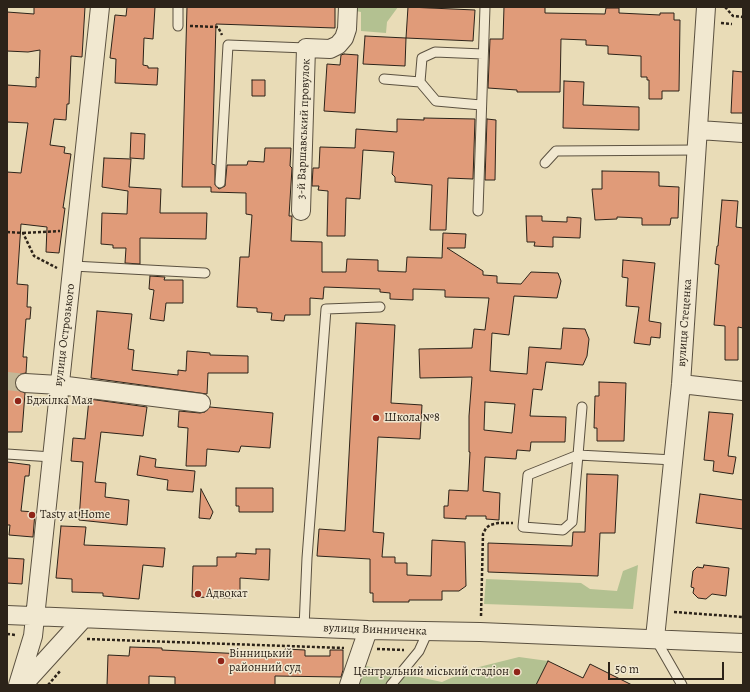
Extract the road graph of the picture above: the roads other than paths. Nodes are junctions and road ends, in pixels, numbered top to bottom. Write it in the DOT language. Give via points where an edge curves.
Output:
graph roads {
  1 [pos="100,7"];
  2 [pos="178,7"];
  3 [pos="348,7"];
  4 [pos="485,7"];
  5 [pos="706,7"];
  6 [pos="178,26"];
  7 [pos="306,48"];
  8 [pos="483,54"];
  9 [pos="384,79"];
  10 [pos="420,82"];
  11 [pos="481,105"];
  12 [pos="699,130"];
  13 [pos="743,133"];
  14 [pos="697,150"];
  15 [pos="545,163"];
  16 [pos="220,183"];
  17 [pos="301,211"];
  18 [pos="478,211"];
  19 [pos="73,271"];
  20 [pos="205,273"];
  21 [pos="380,307"];
  22 [pos="25,383"];
  23 [pos="681,384"];
  24 [pos="59,385"];
  25 [pos="743,391"];
  26 [pos="201,403"];
  27 [pos="582,407"];
  28 [pos="7,454"];
  29 [pos="578,455"];
  30 [pos="52,456"];
  31 [pos="674,460"];
  32 [pos="7,615"];
  33 [pos="34,616"];
  34 [pos="83,619"];
  35 [pos="304,628"];
  36 [pos="368,630"];
  37 [pos="428,631"];
  38 [pos="655,638"];
  39 [pos="743,643"];
  40 [pos="18,685"];
  41 [pos="23,685"];
  42 [pos="349,685"];
  43 [pos="391,685"];
  44 [pos="682,685"];
  1 -- 19 [label="street, вулиця Острозького"];
  2 -- 6 [label="lane"];
  3 -- 7 [label="street, 3-й Варшавський провулок" via="347,29 338,45 330,49"];
  4 -- 8 [label="lane"];
  5 -- 12 [label="street, вулиця Стеценка"];
  7 -- 16 [label="lane" via="228,46"];
  7 -- 17 [label="street, 3-й Варшавський провулок"];
  8 -- 10 [label="lane" via="435,52 422,58"];
  8 -- 11 [label="lane"];
  9 -- 10 [label="lane"];
  10 -- 11 [label="lane" via="436,101"];
  11 -- 18 [label="lane"];
  12 -- 13 [label="street"];
  12 -- 14 [label="street, вулиця Стеценка"];
  14 -- 15 [label="lane" via="556,151"];
  14 -- 23 [label="street, вулиця Стеценка"];
  19 -- 20 [label="lane"];
  19 -- 24 [label="street, вулиця Острозького"];
  21 -- 35 [label="lane" via="326,308"];
  22 -- 24 [label="street"];
  23 -- 25 [label="street"];
  23 -- 31 [label="street, вулиця Стеценка"];
  24 -- 26 [label="street"];
  24 -- 30 [label="street, вулиця Острозького"];
  27 -- 29 [label="lane"];
  28 -- 30 [label="lane"];
  29 -- 29 [label="lane" via="572,522 563,530 523,527 528,475"];
  29 -- 31 [label="lane"];
  30 -- 33 [label="street, вулиця Острозького"];
  31 -- 38 [label="street, вулиця Стеценка"];
  32 -- 33 [label="street, вулиця Винниченка"];
  33 -- 34 [label="street, вулиця Винниченка"];
  33 -- 40 [label="street, вулиця Острозького" via="32,636"];
  34 -- 35 [label="street, вулиця Винниченка"];
  34 -- 41 [label="street"];
  35 -- 36 [label="street, вулиця Винниченка"];
  36 -- 37 [label="street, вулиця Винниченка"];
  36 -- 42 [label="street"];
  37 -- 38 [label="street, вулиця Винниченка"];
  37 -- 43 [label="lane" via="419,651"];
  38 -- 39 [label="street, вулиця Винниченка"];
  38 -- 44 [label="lane"];
}
